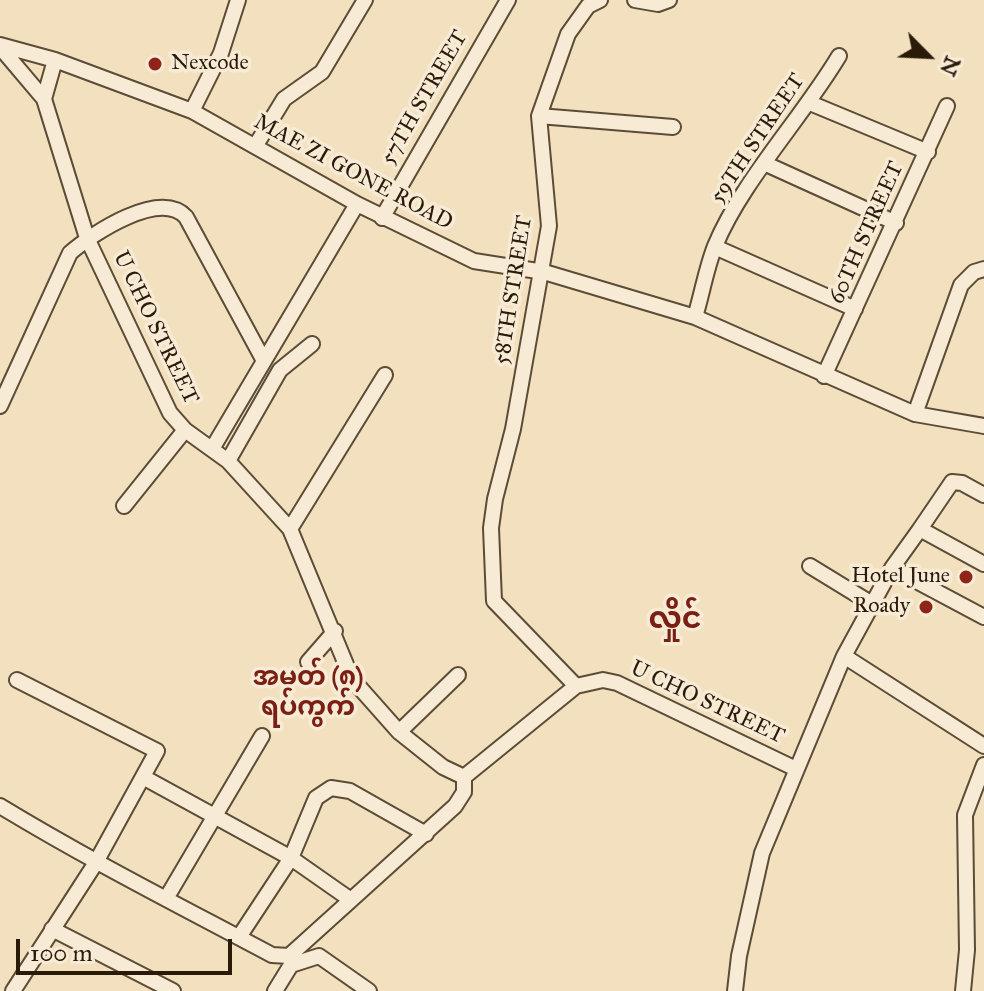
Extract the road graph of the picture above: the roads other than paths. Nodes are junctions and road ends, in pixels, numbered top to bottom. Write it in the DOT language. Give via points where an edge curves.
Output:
graph roads {
  1 [pos="238,0"];
  2 [pos="365,0"];
  3 [pos="508,0"];
  4 [pos="600,0"];
  5 [pos="635,0"];
  6 [pos="669,0"];
  7 [pos="0,46"];
  8 [pos="839,56"];
  9 [pos="55,60"];
  10 [pos="44,99"];
  11 [pos="810,103"];
  12 [pos="947,106"];
  13 [pos="192,111"];
  14 [pos="539,116"];
  15 [pos="673,127"];
  16 [pos="256,145"];
  17 [pos="928,152"];
  18 [pos="766,164"];
  19 [pos="357,204"];
  20 [pos="382,218"];
  21 [pos="896,223"];
  22 [pos="87,238"];
  23 [pos="715,247"];
  24 [pos="984,269"];
  25 [pos="544,272"];
  26 [pos="855,309"];
  27 [pos="695,317"];
  28 [pos="312,344"];
  29 [pos="264,361"];
  30 [pos="385,375"];
  31 [pos="824,376"];
  32 [pos="0,406"];
  33 [pos="915,414"];
  34 [pos="984,426"];
  35 [pos="185,430"];
  36 [pos="212,449"];
  37 [pos="228,461"];
  38 [pos="984,495"];
  39 [pos="124,506"];
  40 [pos="290,529"];
  41 [pos="920,529"];
  42 [pos="984,564"];
  43 [pos="810,566"];
  44 [pos="892,568"];
  45 [pos="872,604"];
  46 [pos="984,617"];
  47 [pos="335,631"];
  48 [pos="844,656"];
  49 [pos="308,662"];
  50 [pos="458,675"];
  51 [pos="17,680"];
  52 [pos="576,686"];
  53 [pos="399,732"];
  54 [pos="262,736"];
  55 [pos="984,746"];
  56 [pos="984,765"];
  57 [pos="796,769"];
  58 [pos="143,777"];
  59 [pos="464,777"];
  60 [pos="4,809"];
  61 [pos="212,817"];
  62 [pos="0,825"];
  63 [pos="426,834"];
  64 [pos="291,858"];
  65 [pos="95,864"];
  66 [pos="167,897"];
  67 [pos="351,900"];
  68 [pos="52,929"];
  69 [pos="239,937"];
  70 [pos="13,991"];
  71 [pos="173,991"];
  72 [pos="275,991"];
  73 [pos="369,991"];
  74 [pos="735,991"];
  75 [pos="963,991"];
  1 -- 13 [label="street" via="221,53"];
  2 -- 16 [label="street" via="322,72 284,99"];
  3 -- 20 [label="street, 57TH STREET"];
  4 -- 14 [label="street, 58TH STREET" via="588,6 568,34"];
  5 -- 6 [label="street"];
  7 -- 9 [label="street, MAE ZI GONE ROAD"];
  7 -- 10 [label="street, U CHO STREET"];
  8 -- 11 [label="street, 59TH STREET"];
  9 -- 10 [label="street"];
  9 -- 13 [label="street, MAE ZI GONE ROAD"];
  10 -- 22 [label="street, U CHO STREET"];
  11 -- 17 [label="street"];
  11 -- 18 [label="street, 59TH STREET"];
  12 -- 17 [label="street, 60TH STREET"];
  13 -- 16 [label="street, MAE ZI GONE ROAD"];
  14 -- 15 [label="street"];
  14 -- 25 [label="street, 58TH STREET" via="549,207"];
  16 -- 19 [label="street, MAE ZI GONE ROAD"];
  17 -- 21 [label="street, 60TH STREET"];
  18 -- 21 [label="street"];
  18 -- 23 [label="street, 59TH STREET"];
  19 -- 20 [label="street, MAE ZI GONE ROAD"];
  19 -- 29 [label="street"];
  20 -- 25 [label="street, MAE ZI GONE ROAD" via="474,261"];
  21 -- 26 [label="street, 60TH STREET"];
  22 -- 29 [label="street" via="159,206 179,210"];
  22 -- 32 [label="street" via="70,253"];
  22 -- 35 [label="street, U CHO STREET" via="170,413"];
  23 -- 26 [label="street"];
  23 -- 27 [label="street, 59TH STREET"];
  24 -- 33 [label="street" via="961,285"];
  25 -- 27 [label="street, MAE ZI GONE ROAD"];
  25 -- 52 [label="street, 58TH STREET" via="495,499 494,601"];
  26 -- 31 [label="street, 60TH STREET"];
  27 -- 31 [label="street, MAE ZI GONE ROAD"];
  28 -- 37 [label="street" via="280,370"];
  29 -- 36 [label="street"];
  30 -- 40 [label="street"];
  31 -- 33 [label="street, MAE ZI GONE ROAD"];
  33 -- 34 [label="street, MAE ZI GONE ROAD"];
  35 -- 36 [label="street, U CHO STREET"];
  35 -- 39 [label="street"];
  36 -- 37 [label="street, U CHO STREET"];
  37 -- 40 [label="street, U CHO STREET"];
  38 -- 41 [label="street" via="952,482"];
  40 -- 47 [label="street, U CHO STREET"];
  41 -- 42 [label="street"];
  41 -- 44 [label="street"];
  43 -- 45 [label="street"];
  44 -- 45 [label="street"];
  44 -- 46 [label="street"];
  45 -- 48 [label="street"];
  47 -- 49 [label="street"];
  47 -- 53 [label="street, U CHO STREET" via="352,679"];
  48 -- 55 [label="street"];
  48 -- 57 [label="street"];
  50 -- 53 [label="street"];
  51 -- 58 [label="street" via="157,751"];
  52 -- 57 [label="street, U CHO STREET" via="603,680 617,683"];
  52 -- 59 [label="street"];
  53 -- 59 [label="street, U CHO STREET"];
  54 -- 61 [label="street"];
  56 -- 75 [label="street" via="965,815"];
  57 -- 74 [label="street" via="762,853"];
  58 -- 61 [label="street"];
  58 -- 65 [label="street"];
  59 -- 63 [label="street" via="464,792 455,806"];
  60 -- 62 [label="street"];
  60 -- 65 [label="street"];
  61 -- 64 [label="street"];
  61 -- 66 [label="street"];
  63 -- 64 [label="street" via="350,791 331,788 316,798"];
  63 -- 67 [label="street"];
  64 -- 67 [label="street"];
  64 -- 69 [label="street"];
  65 -- 66 [label="street"];
  65 -- 68 [label="street"];
  66 -- 69 [label="street"];
  67 -- 69 [label="street" via="289,956 272,955"];
  68 -- 70 [label="street"];
  68 -- 71 [label="street"];
  72 -- 73 [label="street" via="291,965 319,956"];
}
